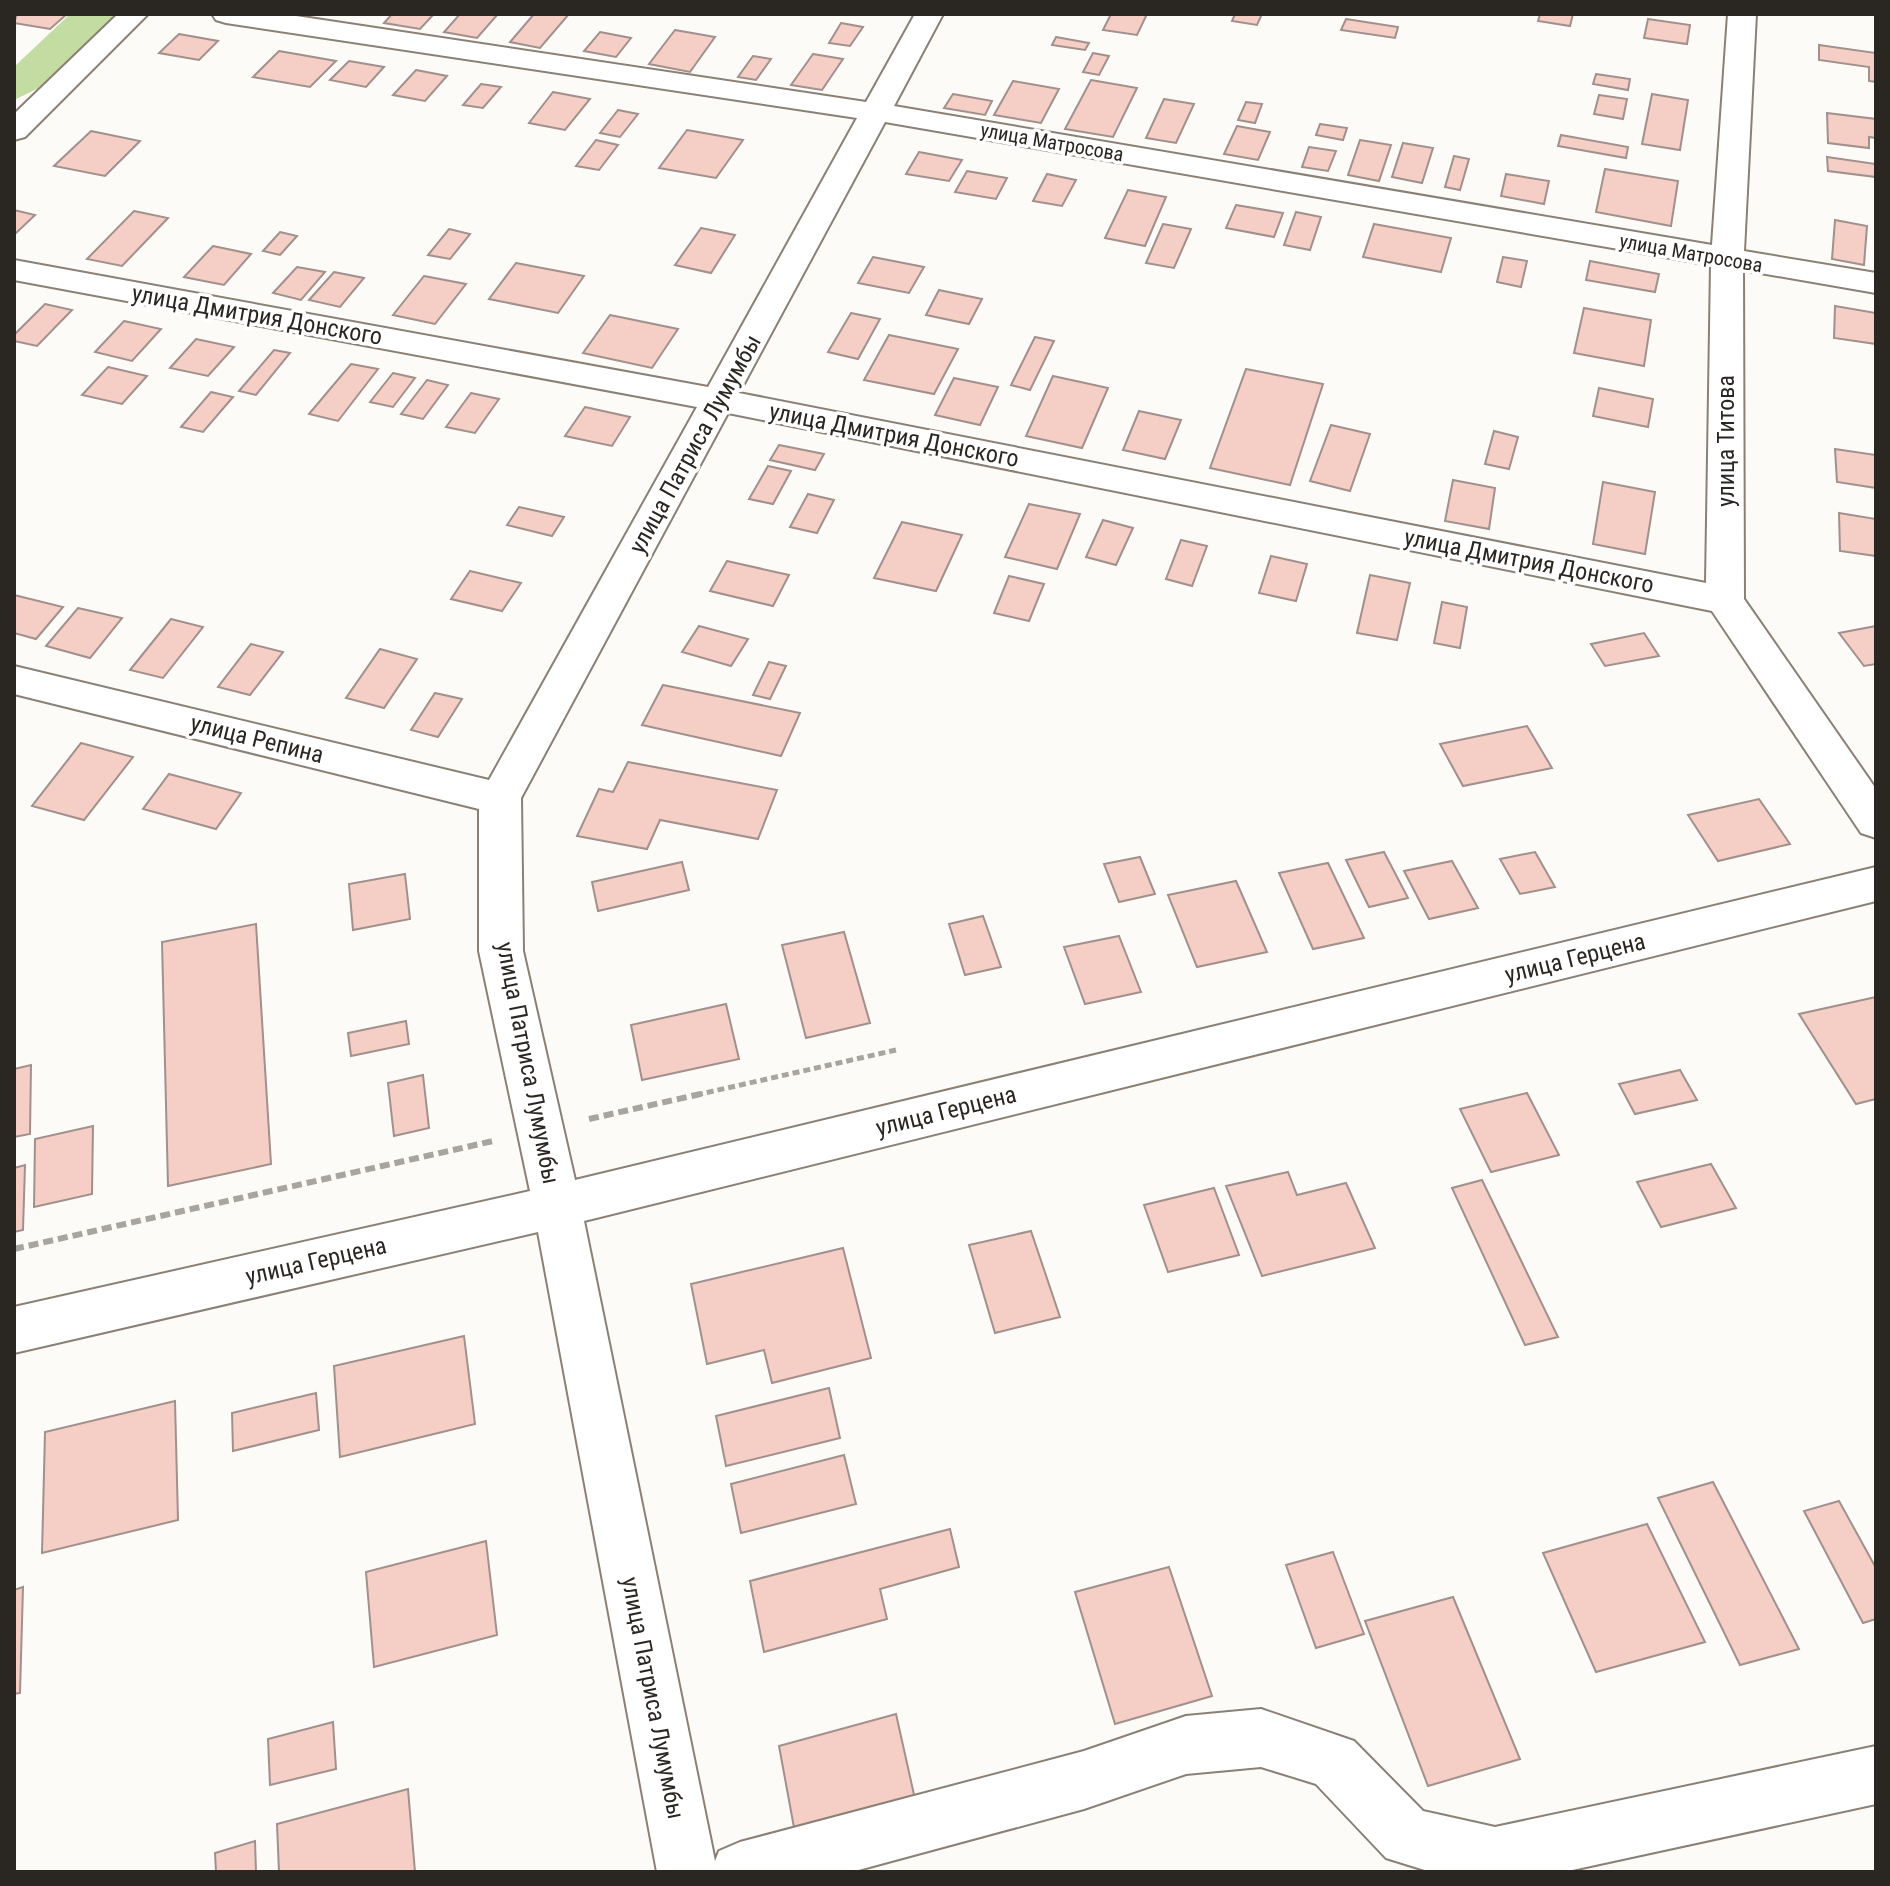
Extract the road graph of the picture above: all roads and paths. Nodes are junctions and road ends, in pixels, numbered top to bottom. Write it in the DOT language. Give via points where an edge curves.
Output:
graph roads {
  1 [pos="134,14"];
  2 [pos="226,14"];
  3 [pos="929,14"];
  4 [pos="1742,14"];
  5 [pos="876,112"];
  6 [pos="14,131"];
  7 [pos="1727,260"];
  8 [pos="14,270"];
  9 [pos="1876,283"];
  10 [pos="720,400"];
  11 [pos="1725,600"];
  12 [pos="14,680"];
  13 [pos="500,798"];
  14 [pos="1876,822"];
  15 [pos="1876,884"];
  16 [pos="896,1050"];
  17 [pos="541,1130"];
  18 [pos="557,1206"];
  19 [pos="14,1249"];
  20 [pos="14,1330"];
  21 [pos="1876,1775"];
  22 [pos="687,1872"];
  23 [pos="740,1872"];
  1 -- 6 [label="street"];
  2 -- 5 [label="street, улица Матросова"];
  3 -- 5 [label="street, улица Патриса Лумумбы"];
  4 -- 7 [label="street, улица Титова"];
  5 -- 7 [label="street, улица Матросова"];
  5 -- 10 [label="street, улица Патриса Лумумбы"];
  7 -- 9 [label="street, улица Матросова"];
  7 -- 11 [label="street, улица Титова"];
  8 -- 10 [label="street, улица Дмитрия Донского"];
  10 -- 11 [label="street, улица Дмитрия Донского"];
  10 -- 13 [label="street, улица Патриса Лумумбы"];
  11 -- 14 [label="street"];
  12 -- 13 [label="street, улица Репина"];
  13 -- 17 [label="street, улица Патриса Лумумбы" via="501,951"];
  15 -- 18 [label="street, улица Герцена"];
  16 -- 17 [label="path"];
  17 -- 18 [label="street, улица Патриса Лумумбы"];
  17 -- 19 [label="path"];
  18 -- 20 [label="street, улица Герцена"];
  18 -- 22 [label="street, улица Патриса Лумумбы"];
  21 -- 23 [label="street" via="1495,1857 1407,1837 1334,1761 1261,1738 1186,1745 1084,1780"];
}
